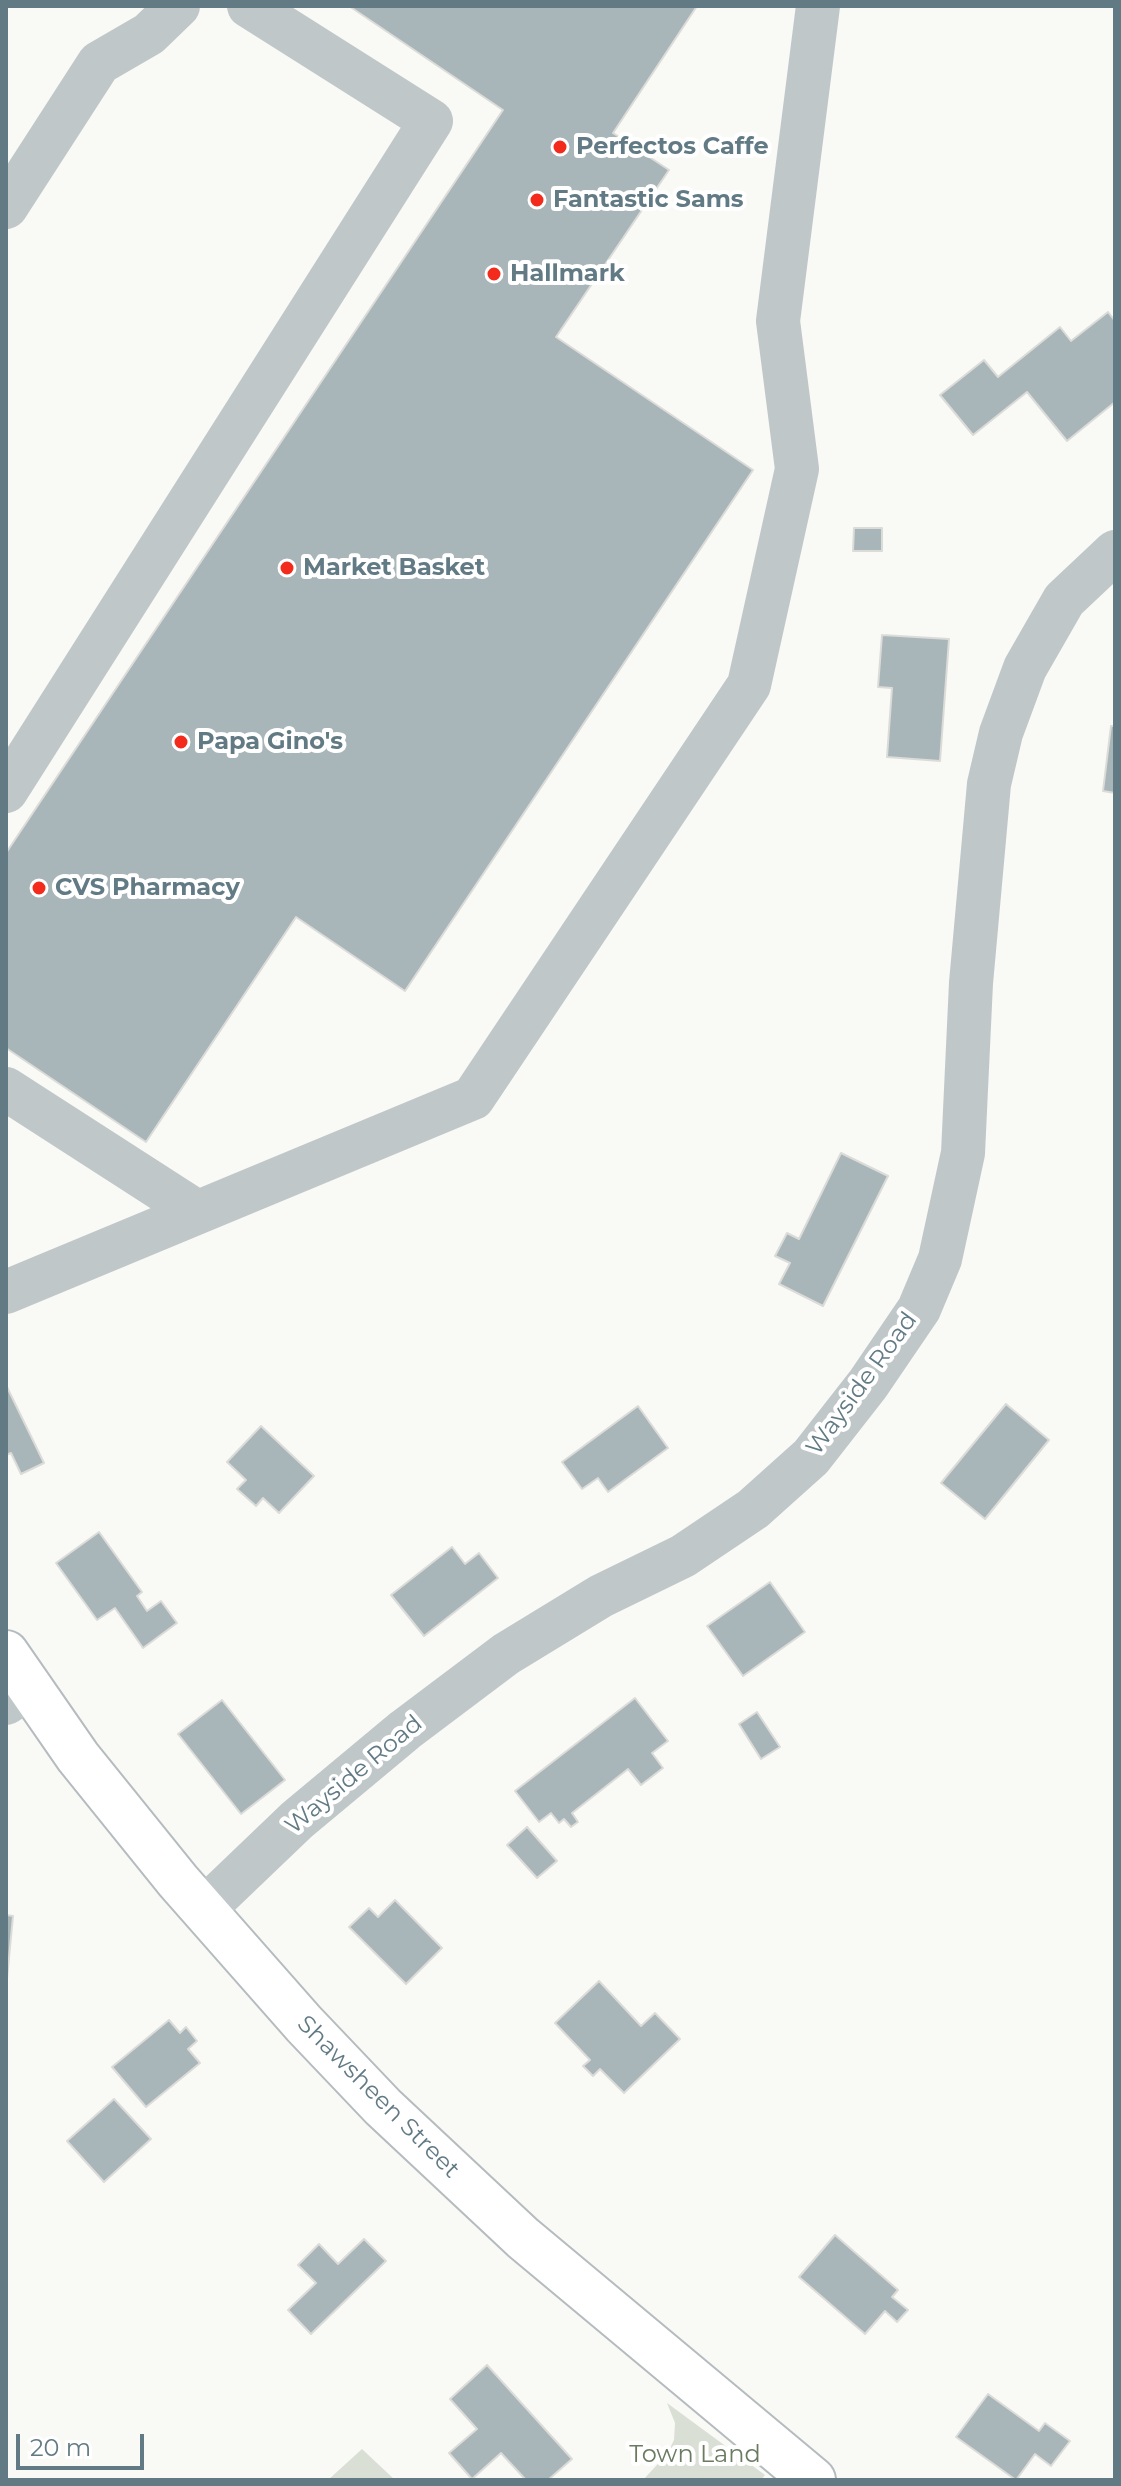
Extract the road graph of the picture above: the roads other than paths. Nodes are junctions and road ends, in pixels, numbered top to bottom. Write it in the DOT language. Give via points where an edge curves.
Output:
graph roads {
  1 [pos="178,6"];
  2 [pos="818,6"];
  3 [pos="252,7"];
  4 [pos="6,207"];
  5 [pos="1115,552"];
  6 [pos="6,791"];
  7 [pos="6,1089"];
  8 [pos="6,1115"];
  9 [pos="182,1219"];
  10 [pos="6,1292"];
  11 [pos="14,1681"];
  12 [pos="204,1909"];
  13 [pos="813,2480"];
  1 -- 4 [label="street" via="149,34 99,63"];
  2 -- 9 [label="street" via="778,321 797,469 749,685 473,1098"];
  3 -- 6 [label="street" via="431,121"];
  5 -- 12 [label="street, Wayside Road" via="1064,600 1025,668 1001,733 989,784 963,1153 940,1259 919,1309 811,1457 753,1509 683,1556 601,1596 506,1654 297,1820"];
  7 -- 9 [label="street"];
  8 -- 9 [label="street"];
  9 -- 10 [label="street"];
  11 -- 12 [label="main road, Shawsheen Street"];
  12 -- 13 [label="main road, Shawsheen Street" via="383,2107 523,2238"];
}
